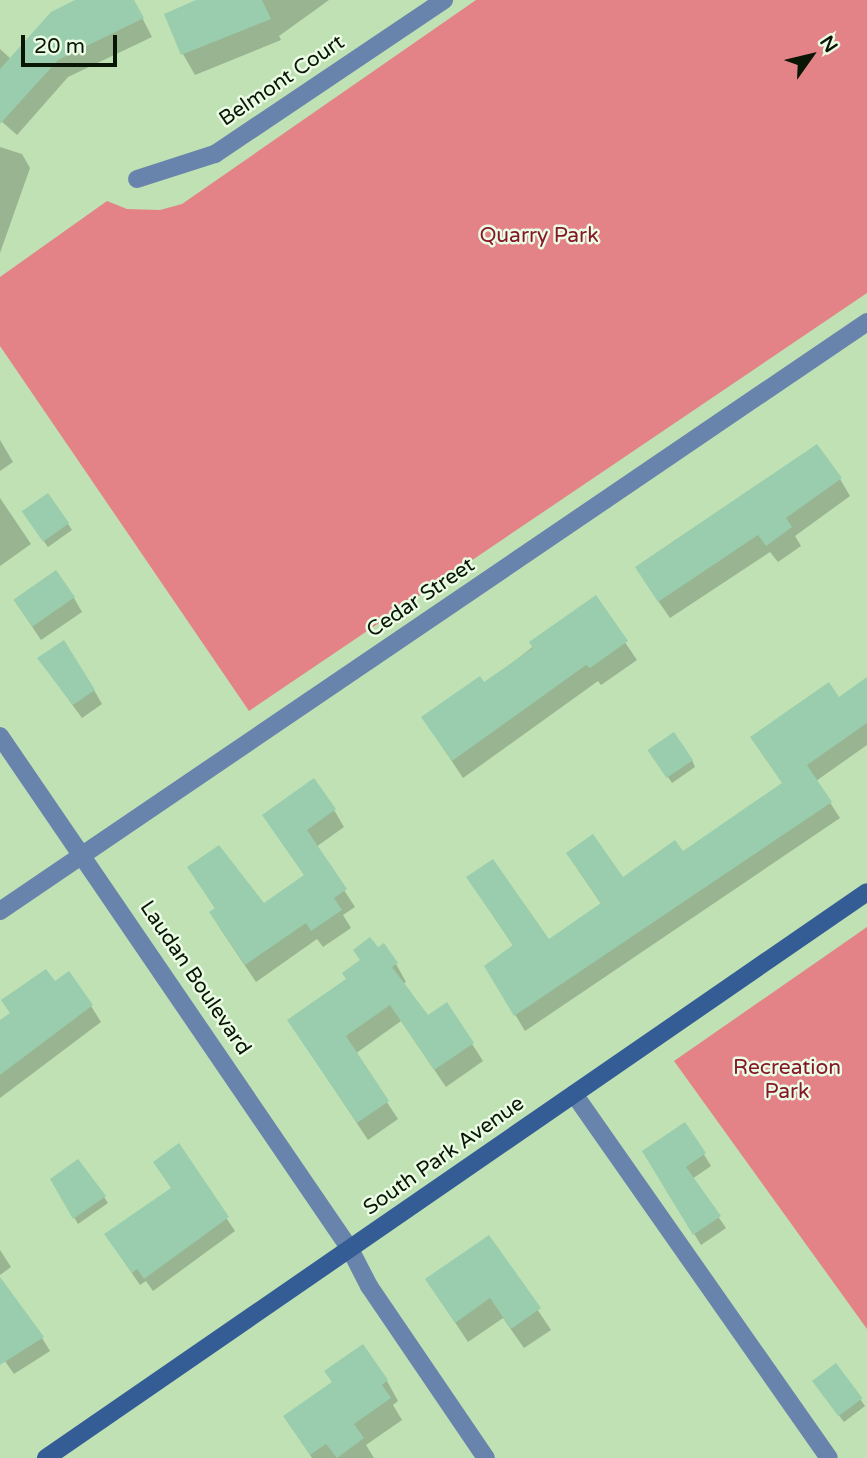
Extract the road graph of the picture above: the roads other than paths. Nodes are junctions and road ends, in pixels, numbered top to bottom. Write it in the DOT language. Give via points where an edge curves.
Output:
graph roads {
  1 [pos="444,0"];
  2 [pos="137,179"];
  3 [pos="867,322"];
  4 [pos="0,736"];
  5 [pos="82,854"];
  6 [pos="867,892"];
  7 [pos="0,911"];
  8 [pos="574,1094"];
  9 [pos="350,1248"];
  10 [pos="46,1458"];
  11 [pos="486,1458"];
  12 [pos="829,1458"];
  1 -- 2 [label="street, Belmont Court" via="215,154"];
  3 -- 5 [label="street, Cedar Street"];
  4 -- 5 [label="street, Laudan Boulevard"];
  5 -- 7 [label="street, Cedar Street"];
  5 -- 9 [label="street, Laudan Boulevard"];
  6 -- 8 [label="main road, South Park Avenue"];
  8 -- 9 [label="main road, South Park Avenue"];
  8 -- 12 [label="street"];
  9 -- 10 [label="main road, South Park Avenue"];
  9 -- 11 [label="street, Laudan Boulevard" via="369,1286"];
}
